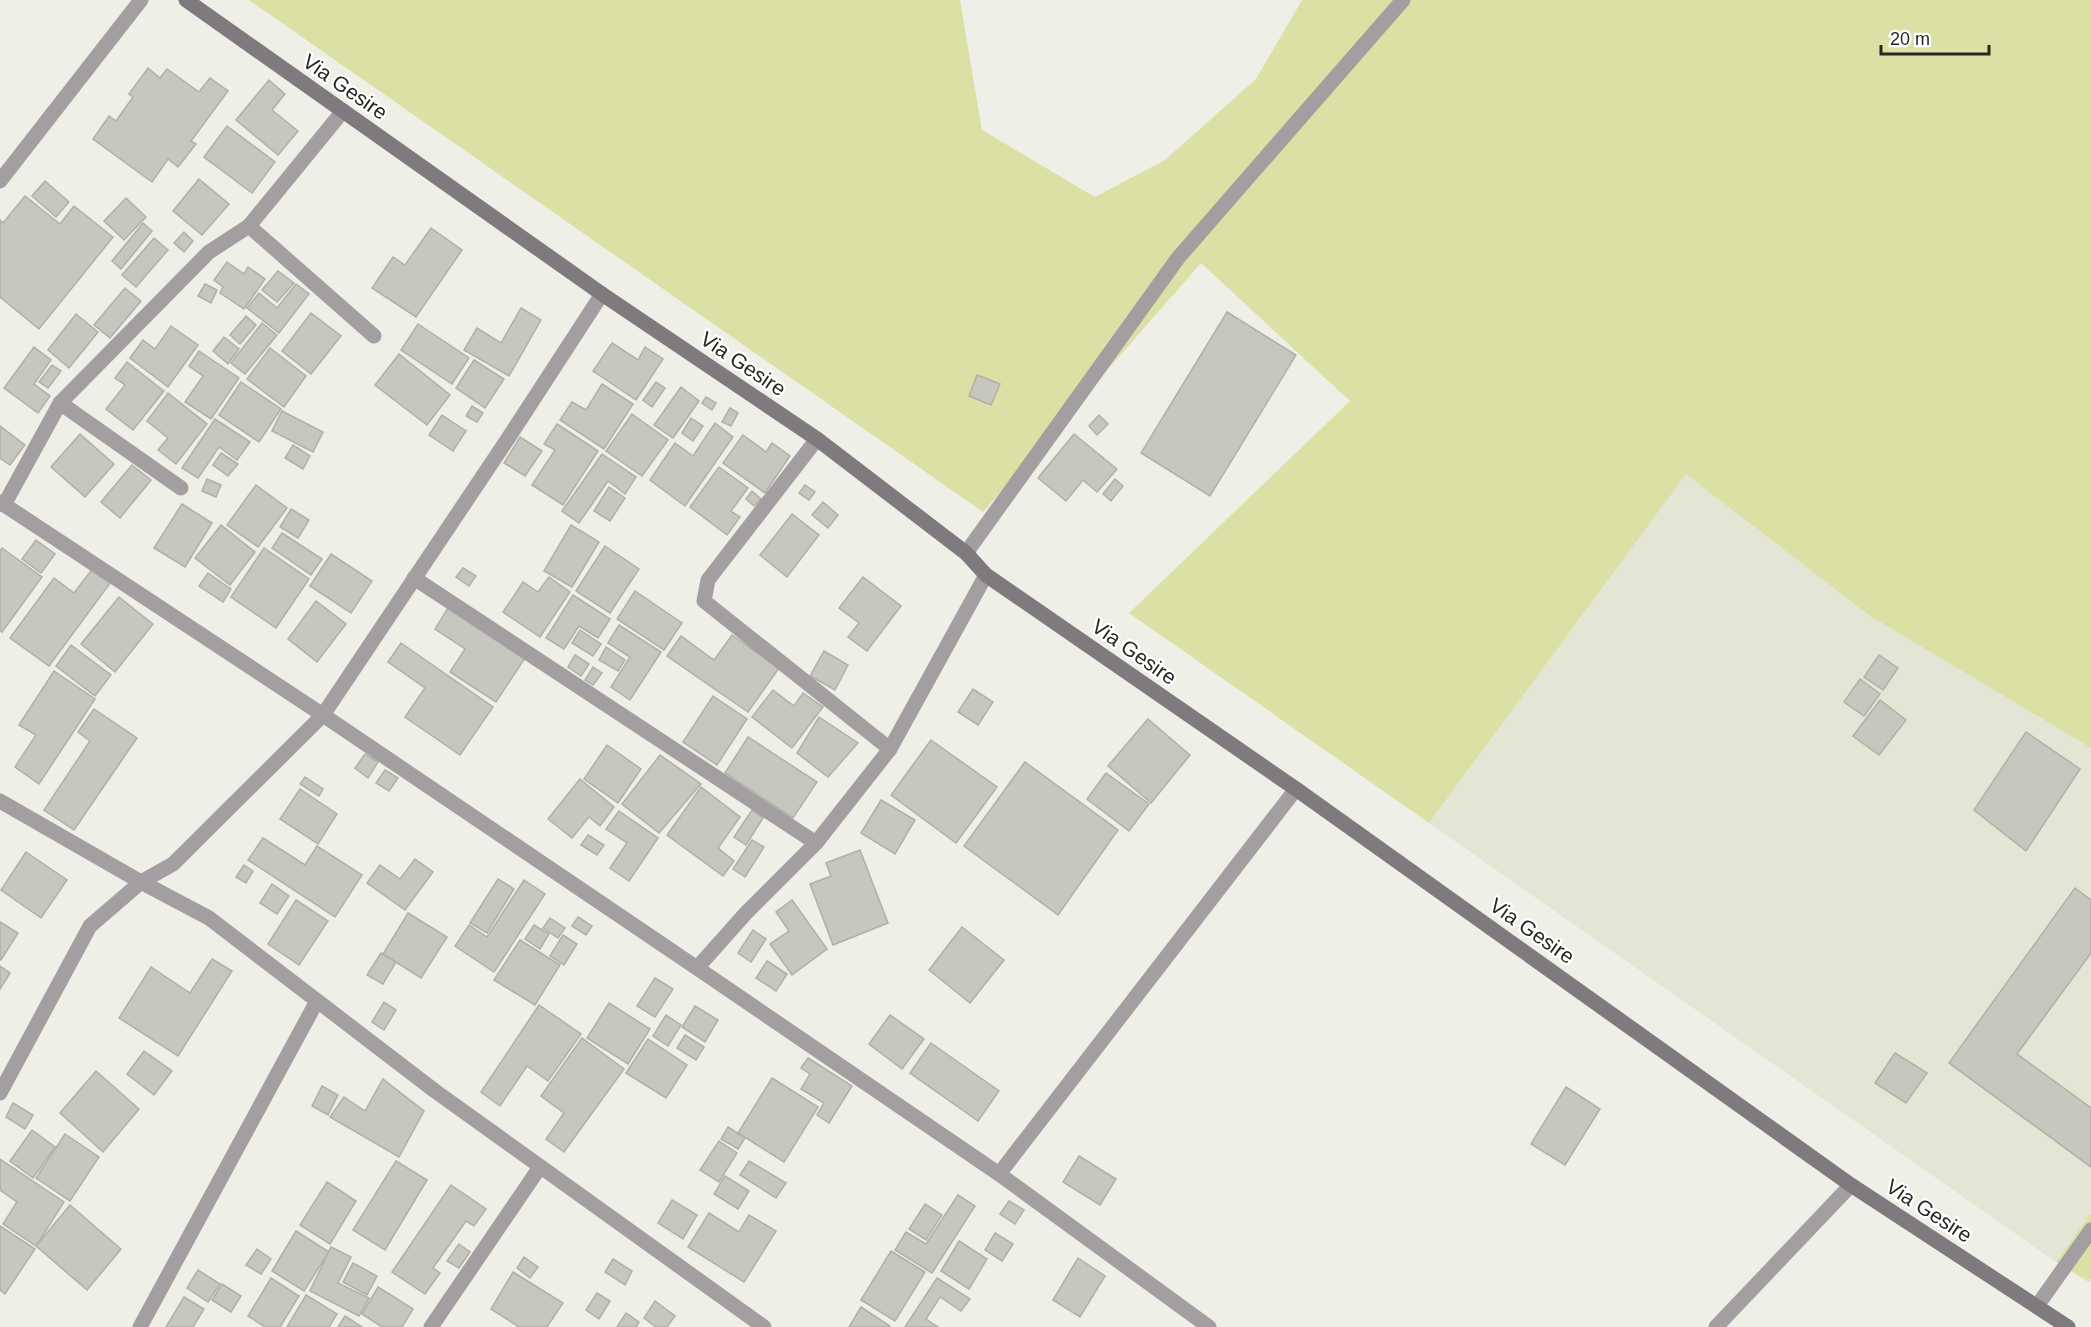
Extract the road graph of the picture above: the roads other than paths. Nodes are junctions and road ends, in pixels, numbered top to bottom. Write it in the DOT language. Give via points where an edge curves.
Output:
graph roads {
  1 [pos="141,0"];
  2 [pos="186,0"];
  3 [pos="1403,0"];
  4 [pos="343,111"];
  5 [pos="2,173"];
  6 [pos="249,226"];
  7 [pos="602,294"];
  8 [pos="374,336"];
  9 [pos="60,403"];
  10 [pos="817,440"];
  11 [pos="181,488"];
  12 [pos="2,503"];
  13 [pos="966,553"];
  14 [pos="986,575"];
  15 [pos="414,578"];
  16 [pos="322,715"];
  17 [pos="890,749"];
  18 [pos="1296,789"];
  19 [pos="0,801"];
  20 [pos="816,843"];
  21 [pos="141,882"];
  22 [pos="697,968"];
  23 [pos="317,1002"];
  24 [pos="0,1093"];
  25 [pos="540,1167"];
  26 [pos="999,1174"];
  27 [pos="1851,1185"];
  28 [pos="2091,1230"];
  29 [pos="2037,1306"];
  30 [pos="140,1327"];
  31 [pos="431,1327"];
  32 [pos="764,1327"];
  33 [pos="1209,1327"];
  34 [pos="1716,1327"];
  35 [pos="2068,1327"];
  1 -- 5 [label="street"];
  2 -- 4 [label="main road, Via Gesire"];
  3 -- 13 [label="street" via="1178,258"];
  4 -- 6 [label="street"];
  4 -- 7 [label="main road, Via Gesire"];
  6 -- 8 [label="street"];
  6 -- 9 [label="street" via="209,252"];
  7 -- 10 [label="main road, Via Gesire"];
  7 -- 15 [label="street"];
  9 -- 11 [label="street"];
  9 -- 12 [label="street"];
  10 -- 13 [label="main road, Via Gesire"];
  10 -- 17 [label="street" via="708,580 704,601"];
  12 -- 16 [label="street"];
  13 -- 14 [label="main road, Via Gesire"];
  14 -- 17 [label="street"];
  14 -- 18 [label="main road, Via Gesire"];
  15 -- 16 [label="street"];
  15 -- 20 [label="street"];
  16 -- 21 [label="street" via="173,864"];
  16 -- 22 [label="street"];
  17 -- 20 [label="street"];
  18 -- 26 [label="street"];
  18 -- 27 [label="main road, Via Gesire"];
  19 -- 21 [label="street"];
  20 -- 22 [label="street"];
  21 -- 23 [label="street" via="209,918"];
  21 -- 24 [label="street" via="90,927"];
  22 -- 26 [label="street"];
  23 -- 25 [label="street"];
  23 -- 30 [label="street"];
  25 -- 31 [label="street"];
  25 -- 32 [label="street"];
  26 -- 33 [label="street"];
  27 -- 29 [label="main road, Via Gesire"];
  27 -- 34 [label="street"];
  28 -- 29 [label="street"];
  29 -- 35 [label="main road, Via Gesire"];
}
